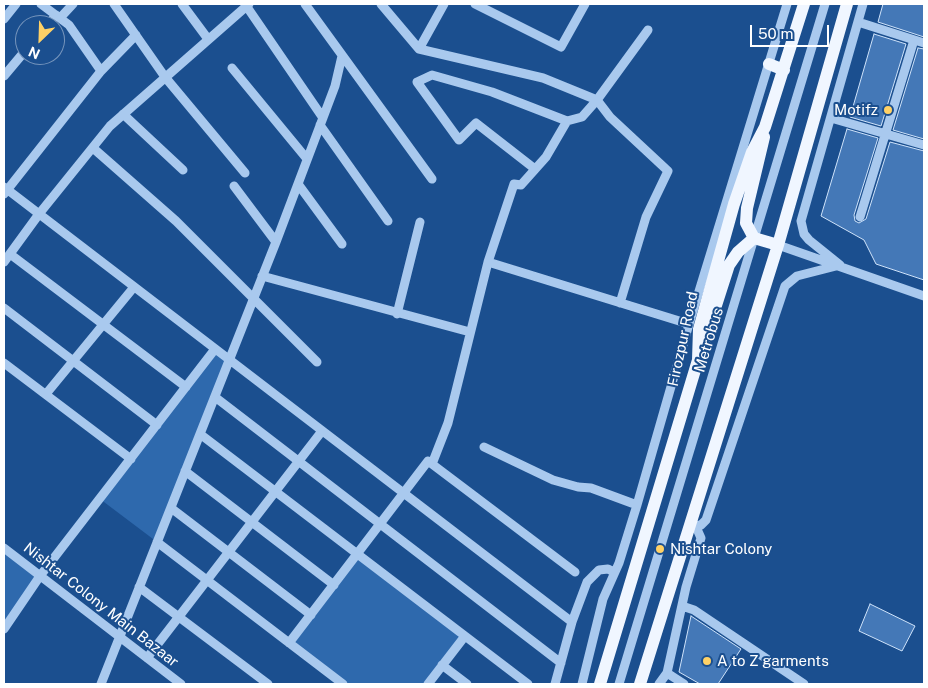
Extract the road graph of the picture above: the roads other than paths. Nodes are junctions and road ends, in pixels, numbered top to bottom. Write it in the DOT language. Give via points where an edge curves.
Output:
graph roads {
  1 [pos="16,4"];
  2 [pos="41,4"];
  3 [pos="73,4"];
  4 [pos="114,4"];
  5 [pos="182,4"];
  6 [pos="247,4"];
  7 [pos="305,4"];
  8 [pos="381,4"];
  9 [pos="444,4"];
  10 [pos="475,4"];
  11 [pos="585,4"];
  12 [pos="787,4"];
  13 [pos="804,4"];
  14 [pos="825,4"];
  15 [pos="847,4"];
  16 [pos="863,4"];
  17 [pos="57,15"];
  18 [pos="59,15"];
  19 [pos="4,19"];
  20 [pos="65,21"];
  21 [pos="858,22"];
  22 [pos="648,30"];
  23 [pos="136,35"];
  24 [pos="208,39"];
  25 [pos="914,40"];
  26 [pos="924,43"];
  27 [pos="419,49"];
  28 [pos="342,56"];
  29 [pos="15,63"];
  30 [pos="769,64"];
  31 [pos="232,68"];
  32 [pos="784,70"];
  33 [pos="101,71"];
  34 [pos="4,76"];
  35 [pos="166,77"];
  36 [pos="597,100"];
  37 [pos="123,114"];
  38 [pos="831,118"];
  39 [pos="322,121"];
  40 [pos="567,121"];
  41 [pos="765,128"];
  42 [pos="885,134"];
  43 [pos="924,145"];
  44 [pos="93,148"];
  45 [pos="307,159"];
  46 [pos="535,169"];
  47 [pos="183,170"];
  48 [pos="798,173"];
  49 [pos="245,174"];
  50 [pos="813,178"];
  51 [pos="432,179"];
  52 [pos="298,184"];
  53 [pos="234,186"];
  54 [pos="5,190"];
  55 [pos="39,214"];
  56 [pos="860,217"];
  57 [pos="388,220"];
  58 [pos="420,222"];
  59 [pos="754,238"];
  60 [pos="276,242"];
  61 [pos="342,244"];
  62 [pos="778,245"];
  63 [pos="10,254"];
  64 [pos="4,262"];
  65 [pos="488,262"];
  66 [pos="840,265"];
  67 [pos="262,276"];
  68 [pos="134,287"];
  69 [pos="924,296"];
  70 [pos="254,298"];
  71 [pos="620,302"];
  72 [pos="4,308"];
  73 [pos="396,314"];
  74 [pos="689,324"];
  75 [pos="103,325"];
  76 [pos="470,332"];
  77 [pos="215,349"];
  78 [pos="72,360"];
  79 [pos="230,360"];
  80 [pos="698,360"];
  81 [pos="317,362"];
  82 [pos="4,363"];
  83 [pos="186,387"];
  84 [pos="46,394"];
  85 [pos="215,398"];
  86 [pos="157,425"];
  87 [pos="322,430"];
  88 [pos="200,434"];
  89 [pos="484,447"];
  90 [pos="652,453"];
  91 [pos="668,457"];
  92 [pos="131,458"];
  93 [pos="298,461"];
  94 [pos="432,464"];
  95 [pos="186,471"];
  96 [pos="275,492"];
  97 [pos="405,493"];
  98 [pos="637,505"];
  99 [pos="171,508"];
  100 [pos="251,521"];
  101 [pos="381,524"];
  102 [pos="690,526"];
  103 [pos="157,542"];
  104 [pos="4,548"];
  105 [pos="228,552"];
  106 [pos="356,555"];
  107 [pos="575,572"];
  108 [pos="614,572"];
  109 [pos="40,576"];
  110 [pos="206,580"];
  111 [pos="334,585"];
  112 [pos="139,587"];
  113 [pos="682,606"];
  114 [pos="311,615"];
  115 [pos="179,616"];
  116 [pos="572,622"];
  117 [pos="4,629"];
  118 [pos="464,636"];
  119 [pos="119,637"];
  120 [pos="289,643"];
  121 [pos="147,658"];
  122 [pos="561,663"];
  123 [pos="442,665"];
  124 [pos="667,673"];
  125 [pos="101,684"];
  126 [pos="181,684"];
  127 [pos="268,684"];
  128 [pos="343,684"];
  129 [pos="428,684"];
  130 [pos="467,684"];
  131 [pos="528,684"];
  132 [pos="555,684"];
  133 [pos="582,684"];
  134 [pos="600,684"];
  135 [pos="620,684"];
  136 [pos="640,684"];
  137 [pos="659,684"];
  138 [pos="684,684"];
  139 [pos="804,684"];
  1 -- 19 [label="street"];
  2 -- 17 [label="street"];
  3 -- 18 [label="street"];
  4 -- 23 [label="street"];
  5 -- 24 [label="street"];
  6 -- 24 [label="street"];
  6 -- 39 [label="street"];
  7 -- 28 [label="street"];
  8 -- 27 [label="street"];
  9 -- 27 [label="street"];
  10 -- 11 [label="street" via="561,47"];
  12 -- 30 [label="street"];
  13 -- 32 [label="main road, Firozpur Road"];
  14 -- 59 [label="street, Metrobus"];
  15 -- 48 [label="main road"];
  16 -- 21 [label="street"];
  20 -- 33 [label="street"];
  21 -- 25 [label="street"];
  21 -- 38 [label="street"];
  22 -- 36 [label="street"];
  23 -- 33 [label="street"];
  23 -- 35 [label="street"];
  24 -- 35 [label="street"];
  25 -- 26 [label="street"];
  25 -- 42 [label="street"];
  27 -- 36 [label="street" via="542,78"];
  28 -- 39 [label="street"];
  28 -- 51 [label="street"];
  29 -- 34 [label="street"];
  30 -- 32 [label="main road"];
  30 -- 74 [label="street"];
  31 -- 45 [label="street"];
  32 -- 41 [label="main road, Firozpur Road"];
  33 -- 54 [label="street"];
  35 -- 37 [label="street"];
  35 -- 49 [label="street"];
  36 -- 40 [label="street" via="582,117"];
  36 -- 71 [label="street" via="610,117 668,171 646,217"];
  37 -- 44 [label="street"];
  37 -- 47 [label="street"];
  38 -- 42 [label="street"];
  38 -- 50 [label="street"];
  39 -- 45 [label="street"];
  39 -- 57 [label="street"];
  40 -- 46 [label="street"];
  40 -- 46 [label="street" via="492,92 432,75 417,82 459,140 476,123"];
  41 -- 59 [label="main road" via="746,217 748,231"];
  41 -- 80 [label="main road, Firozpur Road" via="752,152 734,204 698,329"];
  42 -- 43 [label="street"];
  42 -- 56 [label="street"];
  44 -- 55 [label="street"];
  44 -- 70 [label="street" via="176,221"];
  45 -- 52 [label="street"];
  46 -- 65 [label="street" via="520,185 514,184"];
  48 -- 50 [label="street"];
  48 -- 62 [label="main road"];
  50 -- 66 [label="street" via="801,221 804,234"];
  52 -- 60 [label="street"];
  52 -- 61 [label="street"];
  53 -- 60 [label="street"];
  54 -- 55 [label="street"];
  55 -- 63 [label="street"];
  55 -- 68 [label="street"];
  58 -- 73 [label="street"];
  59 -- 62 [label="main road"];
  59 -- 80 [label="main road" via="729,265"];
  59 -- 135 [label="street, Metrobus"];
  60 -- 67 [label="street"];
  62 -- 66 [label="street"];
  62 -- 102 [label="main road"];
  63 -- 64 [label="street"];
  63 -- 75 [label="street"];
  65 -- 71 [label="street"];
  65 -- 76 [label="street"];
  66 -- 69 [label="street"];
  66 -- 102 [label="street" via="797,276 785,286 706,520 701,525"];
  67 -- 70 [label="street"];
  67 -- 73 [label="street"];
  68 -- 75 [label="street"];
  68 -- 77 [label="street"];
  70 -- 79 [label="street"];
  70 -- 81 [label="street"];
  71 -- 74 [label="street"];
  72 -- 78 [label="street"];
  73 -- 76 [label="street"];
  74 -- 90 [label="street"];
  75 -- 78 [label="street"];
  75 -- 83 [label="street"];
  76 -- 94 [label="street" via="448,423"];
  77 -- 79 [label="street"];
  77 -- 83 [label="street"];
  78 -- 84 [label="street"];
  78 -- 86 [label="street"];
  79 -- 85 [label="street"];
  79 -- 87 [label="street"];
  80 -- 91 [label="main road, Firozpur Road"];
  82 -- 84 [label="street"];
  83 -- 86 [label="street"];
  84 -- 92 [label="street"];
  85 -- 88 [label="street"];
  85 -- 93 [label="street"];
  86 -- 92 [label="street"];
  87 -- 93 [label="street"];
  87 -- 97 [label="street"];
  88 -- 95 [label="street"];
  88 -- 96 [label="street"];
  89 -- 98 [label="street" via="553,480 591,488"];
  90 -- 91 [label="street"];
  90 -- 98 [label="street"];
  91 -- 134 [label="main road, Firozpur Road"];
  92 -- 109 [label="street"];
  93 -- 96 [label="street"];
  93 -- 101 [label="street"];
  94 -- 97 [label="street" via="428,461"];
  94 -- 107 [label="street"];
  95 -- 99 [label="street"];
  95 -- 100 [label="street"];
  96 -- 100 [label="street"];
  96 -- 106 [label="street"];
  97 -- 101 [label="street"];
  97 -- 116 [label="street"];
  98 -- 108 [label="street"];
  99 -- 103 [label="street"];
  99 -- 105 [label="street"];
  100 -- 105 [label="street"];
  100 -- 111 [label="street"];
  101 -- 106 [label="street"];
  101 -- 122 [label="street"];
  102 -- 113 [label="street" via="697,529 701,538"];
  102 -- 136 [label="main road"];
  103 -- 110 [label="street"];
  103 -- 112 [label="street"];
  104 -- 109 [label="street, Nishtar Colony Main Bazaar"];
  105 -- 110 [label="street"];
  105 -- 114 [label="street"];
  106 -- 111 [label="street"];
  106 -- 118 [label="street"];
  108 -- 116 [label="street" via="600,570 592,575"];
  108 -- 133 [label="street" via="598,616"];
  109 -- 117 [label="street"];
  109 -- 119 [label="street, Nishtar Colony Main Bazaar"];
  110 -- 115 [label="street"];
  110 -- 120 [label="street"];
  111 -- 114 [label="street"];
  112 -- 115 [label="street"];
  112 -- 119 [label="street"];
  113 -- 124 [label="street"];
  113 -- 139 [label="street" via="694,610"];
  114 -- 120 [label="street"];
  115 -- 121 [label="street"];
  115 -- 127 [label="street"];
  116 -- 122 [label="street"];
  118 -- 123 [label="street"];
  118 -- 131 [label="street"];
  119 -- 121 [label="street, Nishtar Colony Main Bazaar"];
  119 -- 125 [label="street"];
  120 -- 128 [label="street"];
  121 -- 126 [label="street, Nishtar Colony Main Bazaar"];
  122 -- 132 [label="street"];
  123 -- 129 [label="street"];
  123 -- 130 [label="street"];
  124 -- 137 [label="street"];
  124 -- 138 [label="street"];
}
